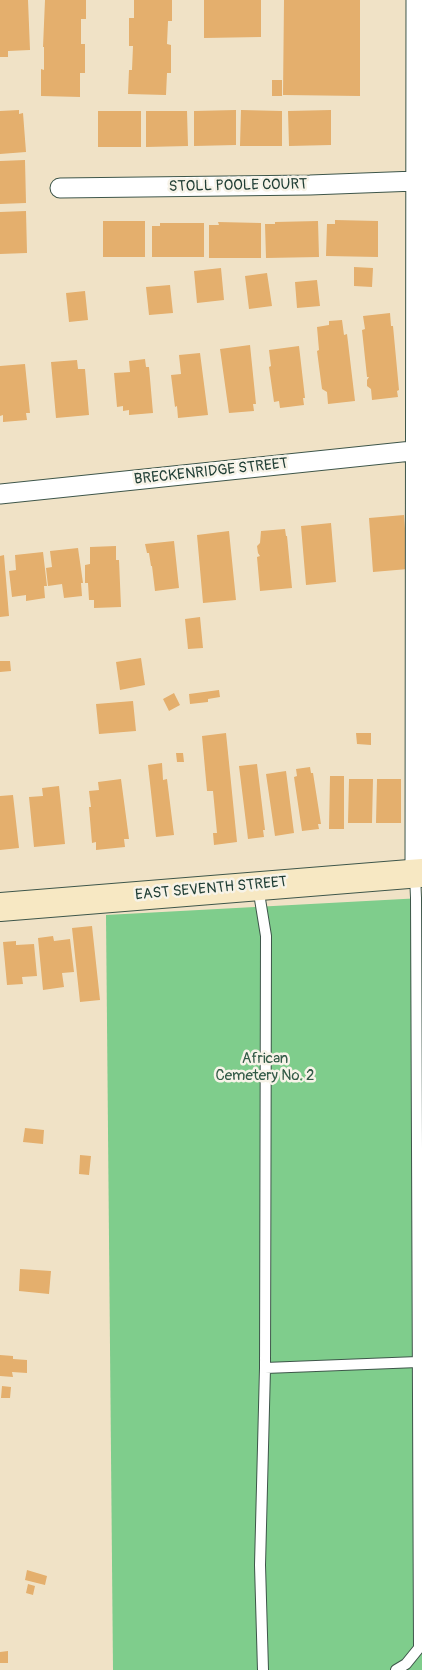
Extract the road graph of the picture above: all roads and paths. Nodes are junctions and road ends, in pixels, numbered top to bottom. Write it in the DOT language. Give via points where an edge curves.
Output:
graph roads {
  1 [pos="416,0"];
  2 [pos="416,181"];
  3 [pos="60,188"];
  4 [pos="419,450"];
  5 [pos="0,494"];
  6 [pos="418,873"];
  7 [pos="258,886"];
  8 [pos="0,908"];
  9 [pos="418,1362"];
  10 [pos="265,1368"];
  11 [pos="263,1670"];
  12 [pos="396,1670"];
  1 -- 2 [label="street"];
  2 -- 3 [label="street, STOLL POOLE COURT"];
  2 -- 4 [label="street"];
  4 -- 5 [label="street, BRECKENRIDGE STREET"];
  4 -- 6 [label="street"];
  6 -- 7 [label="street, EAST SEVENTH STREET"];
  6 -- 9 [label="lane"];
  7 -- 8 [label="street, EAST SEVENTH STREET"];
  7 -- 10 [label="lane" via="266,936"];
  9 -- 10 [label="lane"];
  9 -- 12 [label="lane" via="419,1648 406,1664"];
  10 -- 11 [label="lane" via="260,1565"];
}
